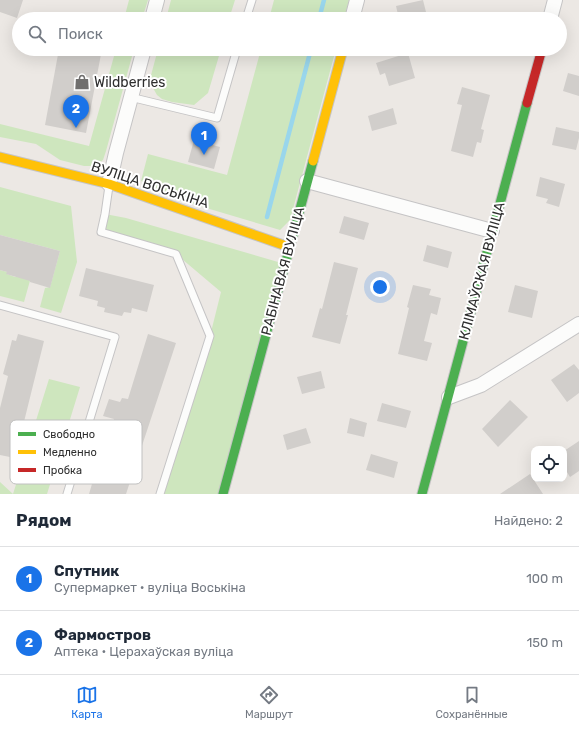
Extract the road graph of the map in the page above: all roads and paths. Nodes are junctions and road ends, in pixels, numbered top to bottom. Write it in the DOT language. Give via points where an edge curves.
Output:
graph roads {
  1 [pos="157,0"];
  2 [pos="252,0"];
  3 [pos="357,0"];
  4 [pos="556,0"];
  5 [pos="154,12"];
  6 [pos="248,12"];
  7 [pos="354,12"];
  8 [pos="552,12"];
  9 [pos="142,56"];
  10 [pos="235,56"];
  11 [pos="341,56"];
  12 [pos="540,56"];
  13 [pos="130,97"];
  14 [pos="0,157"];
  15 [pos="307,182"];
  16 [pos="109,184"];
  17 [pos="492,231"];
  18 [pos="290,247"];
  19 [pos="0,305"];
  20 [pos="579,324"];
  21 [pos="449,397"];
  22 [pos="90,420"];
  23 [pos="70,484"];
  24 [pos="67,494"];
  25 [pos="160,494"];
  26 [pos="223,494"];
  27 [pos="422,494"];
  1 -- 5 [label="street"];
  2 -- 6 [label="lane"];
  3 -- 7 [label="street"];
  4 -- 8 [label="street"];
  9 -- 13 [label="street"];
  10 -- 13 [label="lane" via="217,118"];
  11 -- 15 [label="street, РАБІНАВАЯ ВУЛІЦА"];
  12 -- 17 [label="street, КЛІМАЎСКАЯ ВУЛІЦА"];
  13 -- 16 [label="street"];
  14 -- 16 [label="street, ВУЛІЦА ВОСЬКІНА"];
  15 -- 17 [label="street"];
  15 -- 18 [label="street, РАБІНАВАЯ ВУЛІЦА"];
  16 -- 18 [label="street, ВУЛІЦА ВОСЬКІНА"];
  16 -- 25 [label="lane" via="101,232 176,254 210,336"];
  17 -- 21 [label="street, КЛІМАЎСКАЯ ВУЛІЦА"];
  18 -- 26 [label="street, РАБІНАВАЯ ВУЛІЦА"];
  19 -- 22 [label="lane" via="116,337"];
  20 -- 21 [label="street" via="480,385"];
  21 -- 27 [label="street, КЛІМАЎСКАЯ ВУЛІЦА"];
  23 -- 24 [label="lane"];
}
